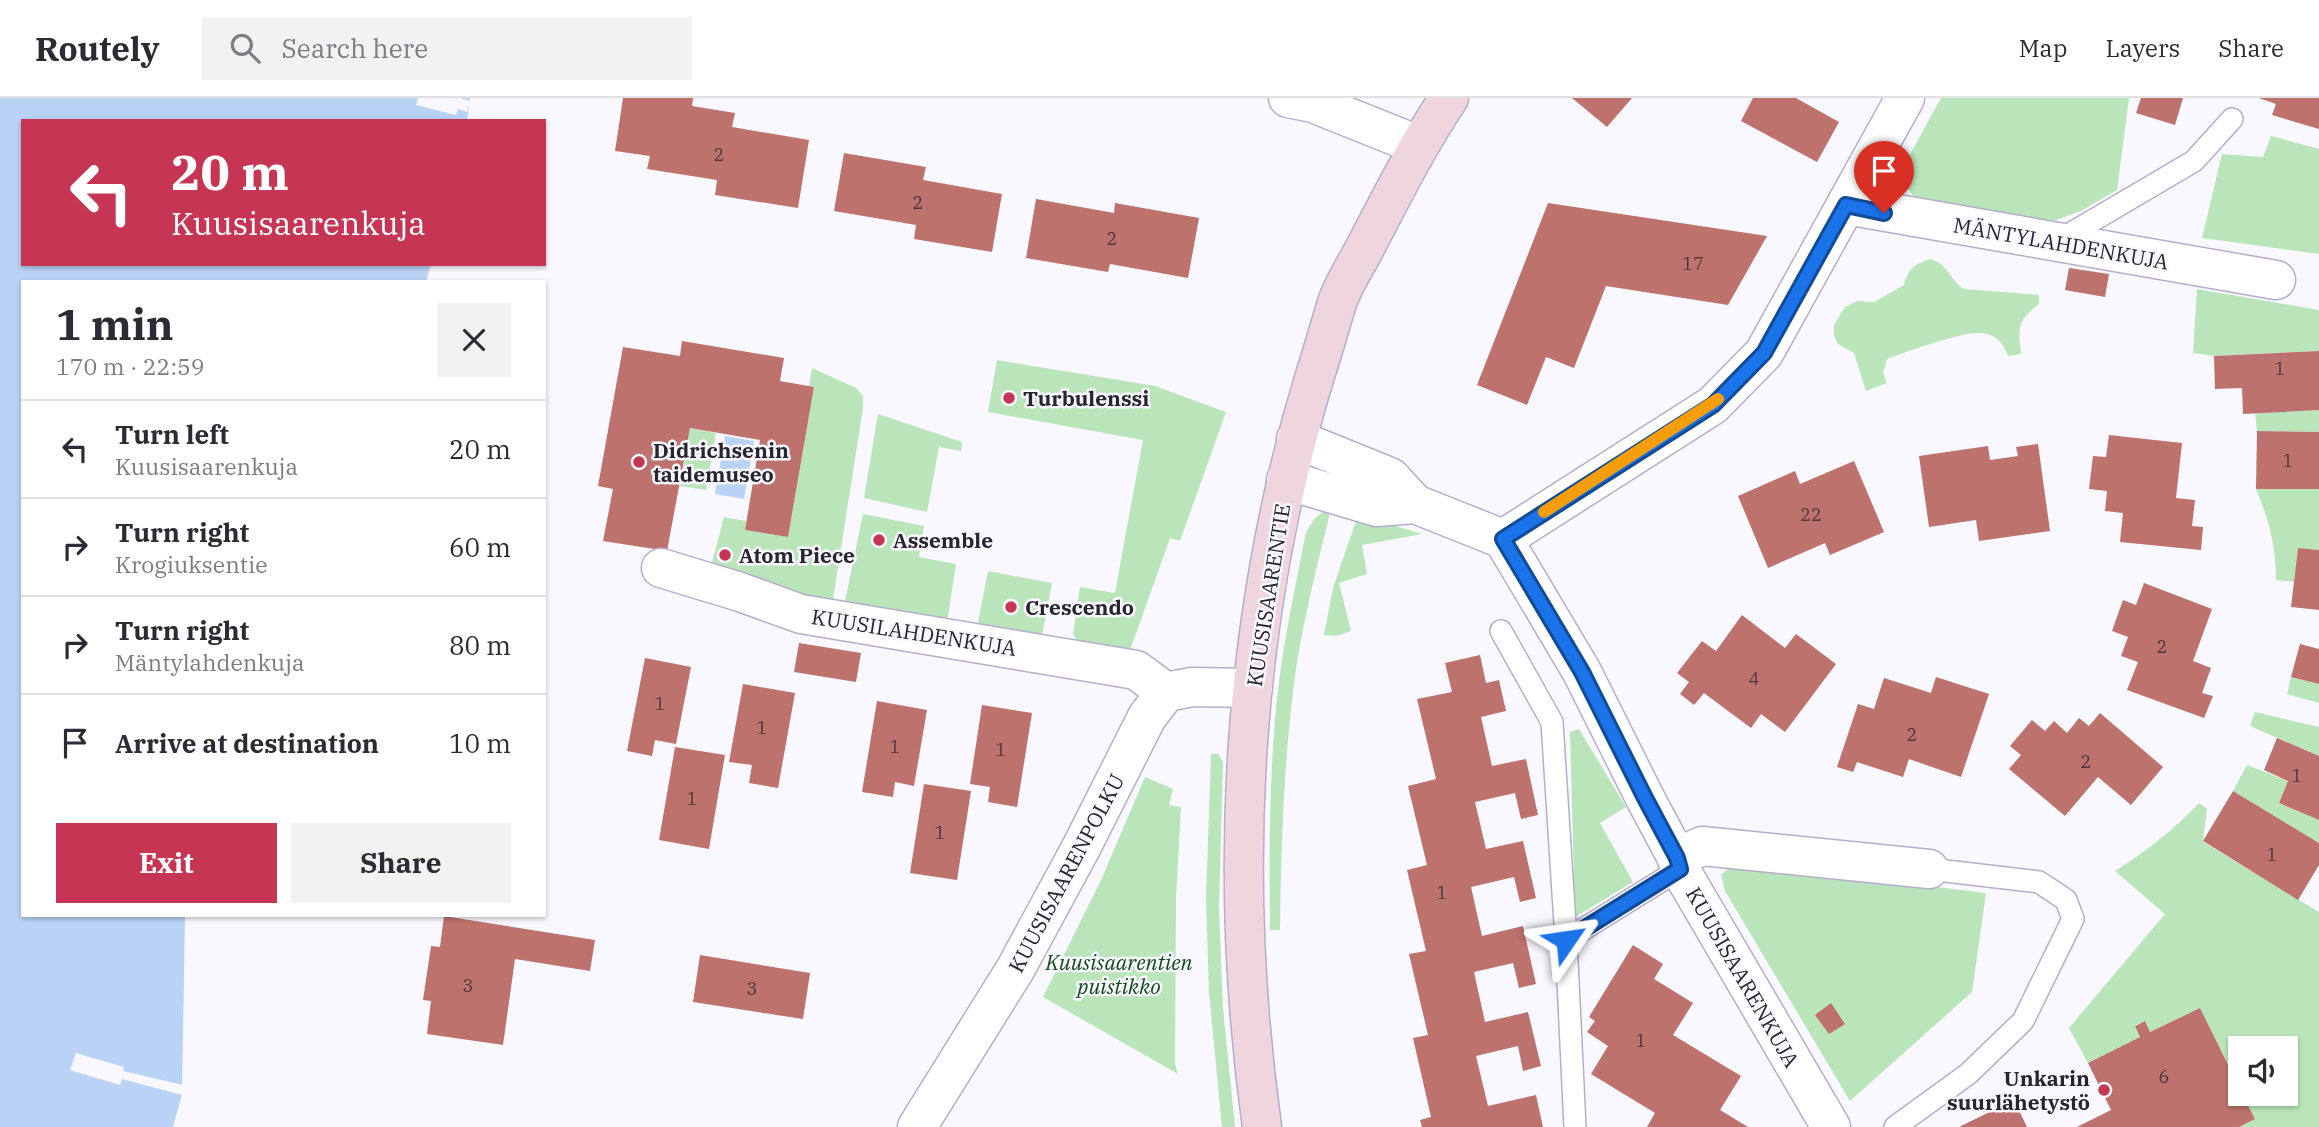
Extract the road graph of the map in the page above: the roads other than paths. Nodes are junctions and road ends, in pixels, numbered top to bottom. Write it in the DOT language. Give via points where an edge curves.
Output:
graph roads {
  1 [pos="1288,98"];
  2 [pos="1449,98"];
  3 [pos="1905,98"];
  4 [pos="2232,119"];
  5 [pos="1418,145"];
  6 [pos="1846,205"];
  7 [pos="2056,242"];
  8 [pos="2276,280"];
  9 [pos="1296,439"];
  10 [pos="1286,480"];
  11 [pos="1415,504"];
  12 [pos="1503,539"];
  13 [pos="661,568"];
  14 [pos="1501,631"];
  15 [pos="1253,688"];
  16 [pos="1167,692"];
  17 [pos="1679,863"];
  18 [pos="1929,869"];
  19 [pos="1566,940"];
  20 [pos="917,1127"];
  21 [pos="1262,1127"];
  22 [pos="1575,1127"];
  23 [pos="1831,1127"];
  24 [pos="1895,1127"];
  1 -- 5 [label="street" via="1313,103"];
  2 -- 5 [label="main road, KUUSISAARENTIE"];
  3 -- 6 [label="street"];
  4 -- 7 [label="lane" via="2194,161"];
  5 -- 9 [label="main road, KUUSISAARENTIE" via="1339,299"];
  6 -- 7 [label="street, MÄNTYLAHDENKUJA"];
  6 -- 12 [label="street" via="1764,353 1713,405"];
  7 -- 8 [label="street, MÄNTYLAHDENKUJA"];
  9 -- 10 [label="main road, KUUSISAARENTIE"];
  9 -- 11 [label="street" via="1390,477"];
  10 -- 11 [label="street" via="1377,507"];
  10 -- 15 [label="main road, KUUSISAARENTIE" via="1266,577"];
  11 -- 12 [label="street"];
  12 -- 17 [label="street, KUUSISAARENKUJA" via="1582,672"];
  13 -- 16 [label="street, KUUSILAHDENKUJA" via="801,614 1136,670"];
  14 -- 19 [label="lane" via="1552,722"];
  15 -- 16 [label="street" via="1192,687"];
  15 -- 21 [label="main road, KUUSISAARENTIE" via="1244,804 1243,939"];
  16 -- 20 [label="street, KUUSISAARENPOLKU" via="1146,717 1016,968"];
  17 -- 18 [label="street" via="1702,846"];
  17 -- 19 [label="lane"];
  17 -- 23 [label="street, KUUSISAARENKUJA"];
  18 -- 24 [label="lane" via="2039,882 2066,900 2073,919 2022,1021 1968,1074"];
  19 -- 22 [label="lane"];
}
